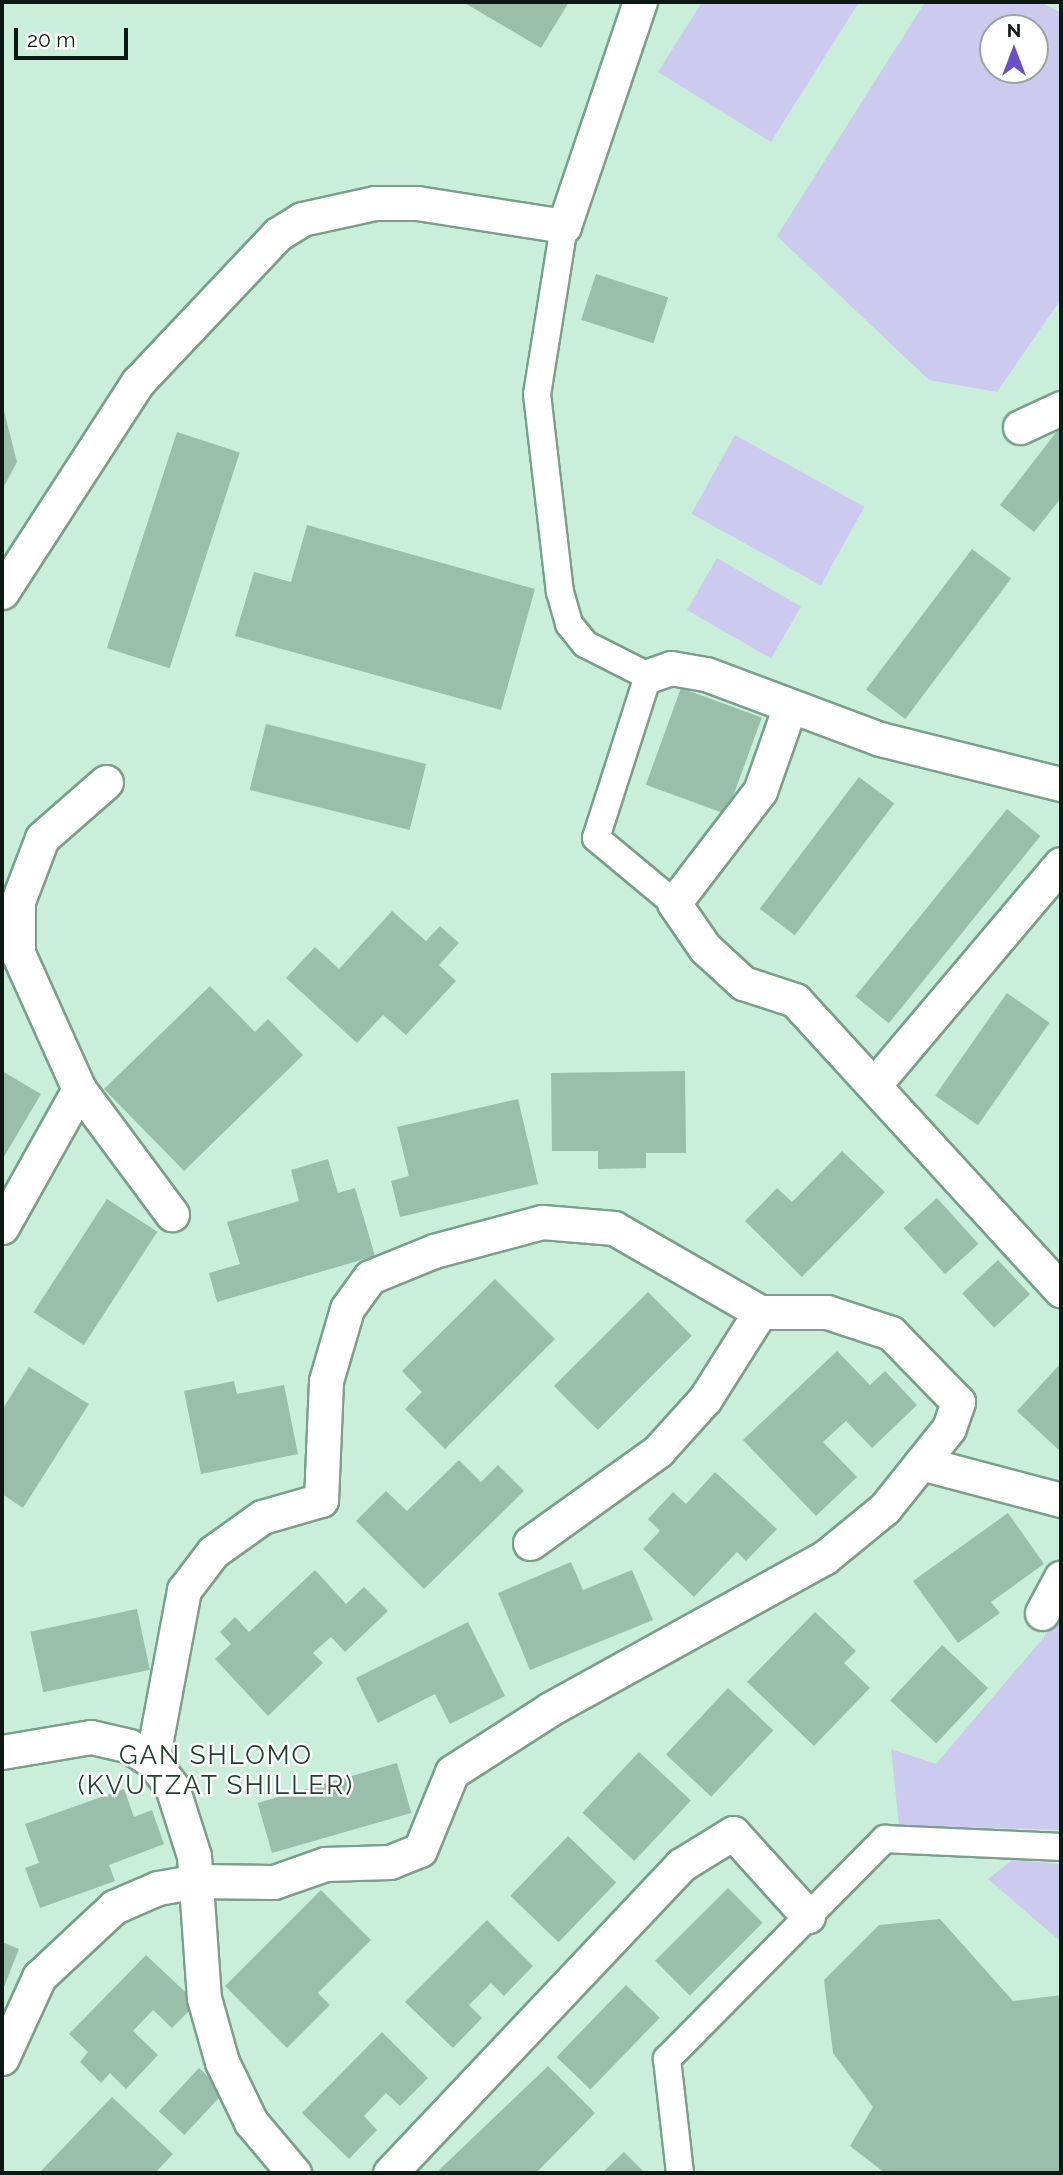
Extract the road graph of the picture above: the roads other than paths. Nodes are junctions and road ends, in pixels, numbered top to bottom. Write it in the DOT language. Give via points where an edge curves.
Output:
graph roads {
  1 [pos="640,2"];
  2 [pos="564,226"];
  3 [pos="1061,408"];
  4 [pos="1020,427"];
  5 [pos="2,592"];
  6 [pos="648,676"];
  7 [pos="790,706"];
  8 [pos="106,782"];
  9 [pos="1061,784"];
  10 [pos="1061,864"];
  11 [pos="10,897"];
  12 [pos="674,903"];
  13 [pos="874,1085"];
  14 [pos="79,1089"];
  15 [pos="172,1214"];
  16 [pos="2,1227"];
  17 [pos="1061,1290"];
  18 [pos="760,1312"];
  19 [pos="921,1463"];
  20 [pos="1061,1500"];
  21 [pos="530,1543"];
  22 [pos="1061,1578"];
  23 [pos="1042,1613"];
  24 [pos="2,1752"];
  25 [pos="152,1761"];
  26 [pos="1061,1847"];
  27 [pos="196,1881"];
  28 [pos="808,1916"];
  29 [pos="2,2058"];
  30 [pos="294,2173"];
  31 [pos="390,2173"];
  32 [pos="680,2173"];
  1 -- 2 [label="street"];
  2 -- 5 [label="street" via="417,202 374,202 303,219 278,234 138,382"];
  2 -- 6 [label="street" via="537,394 561,592 569,624 585,644"];
  3 -- 4 [label="street"];
  6 -- 7 [label="street" via="671,668 706,674"];
  6 -- 12 [label="street" via="596,838"];
  7 -- 9 [label="street" via="985,770"];
  7 -- 12 [label="street" via="760,791"];
  8 -- 11 [label="street" via="42,838"];
  10 -- 13 [label="street"];
  11 -- 14 [label="street" via="19,953"];
  12 -- 13 [label="street" via="705,948 743,982 795,1000"];
  13 -- 17 [label="street"];
  14 -- 15 [label="street"];
  14 -- 16 [label="street"];
  18 -- 19 [label="street" via="827,1312 891,1332 958,1402 948,1428"];
  18 -- 21 [label="street" via="705,1399 658,1451"];
  18 -- 25 [label="street" via="614,1228 573,1222 515,1229 370,1277 347,1309 326,1381 321,1500 262,1517 213,1552 184,1590"];
  19 -- 20 [label="street"];
  19 -- 27 [label="street" via="885,1508 824,1558 550,1709 452,1772 420,1850 390,1862 325,1864 274,1882"];
  22 -- 23 [label="street"];
  24 -- 25 [label="street" via="91,1737 129,1746"];
  25 -- 27 [label="street" via="172,1787"];
  26 -- 28 [label="street" via="885,1839"];
  27 -- 29 [label="street" via="114,1907 72,1944 38,1977"];
  27 -- 30 [label="street" via="204,1998 222,2062 251,2122"];
  28 -- 31 [label="street" via="733,1833 681,1865"];
  28 -- 32 [label="street" via="667,2059"];
}
